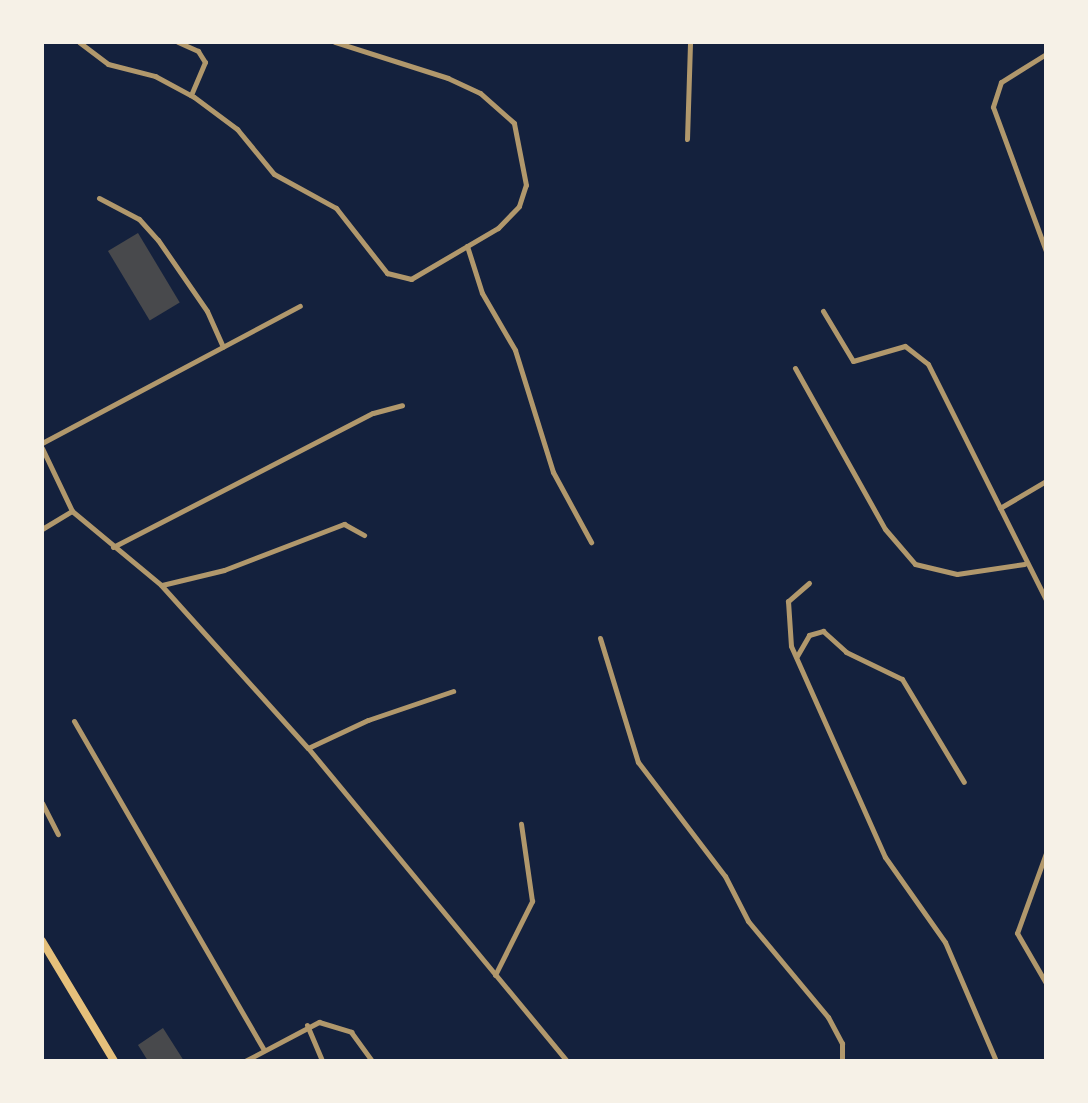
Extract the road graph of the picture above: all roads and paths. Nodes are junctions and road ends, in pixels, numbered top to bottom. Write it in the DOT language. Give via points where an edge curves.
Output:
graph roads {
  1 [pos="79,42"];
  2 [pos="178,42"];
  3 [pos="335,42"];
  4 [pos="690,42"];
  5 [pos="1046,54"];
  6 [pos="191,95"];
  7 [pos="687,139"];
  8 [pos="99,198"];
  9 [pos="467,246"];
  10 [pos="1046,251"];
  11 [pos="300,306"];
  12 [pos="823,311"];
  13 [pos="223,347"];
  14 [pos="795,368"];
  15 [pos="402,405"];
  16 [pos="42,446"];
  17 [pos="1046,481"];
  18 [pos="1000,508"];
  19 [pos="72,511"];
  20 [pos="42,529"];
  21 [pos="364,535"];
  22 [pos="591,542"];
  23 [pos="113,547"];
  24 [pos="1024,564"];
  25 [pos="809,583"];
  26 [pos="161,585"];
  27 [pos="1046,600"];
  28 [pos="600,638"];
  29 [pos="796,657"];
  30 [pos="453,691"];
  31 [pos="74,721"];
  32 [pos="308,748"];
  33 [pos="964,782"];
  34 [pos="42,803"];
  35 [pos="521,824"];
  36 [pos="58,834"];
  37 [pos="1046,853"];
  38 [pos="42,941"];
  39 [pos="495,975"];
  40 [pos="1046,983"];
  41 [pos="307,1025"];
  42 [pos="264,1050"];
  43 [pos="114,1061"];
  44 [pos="245,1061"];
  45 [pos="322,1061"];
  46 [pos="372,1061"];
  47 [pos="567,1061"];
  48 [pos="842,1061"];
  49 [pos="996,1061"];
  1 -- 6 [label="street" via="108,64 155,76"];
  2 -- 6 [label="street" via="198,51 205,62"];
  3 -- 9 [label="street" via="448,78 480,93 514,123 524,196 498,228"];
  4 -- 7 [label="street"];
  5 -- 10 [label="street" via="1001,82 993,107"];
  6 -- 9 [label="street" via="237,129 274,174 336,208 394,279 411,279"];
  8 -- 13 [label="street" via="139,219 158,240 201,300"];
  9 -- 22 [label="street" via="482,293 515,350 553,472"];
  11 -- 13 [label="street"];
  12 -- 18 [label="street" via="853,361 905,346 918,351"];
  13 -- 16 [label="street"];
  14 -- 24 [label="street" via="885,529 915,564 957,574"];
  15 -- 23 [label="street" via="373,413"];
  16 -- 19 [label="street"];
  17 -- 18 [label="street"];
  18 -- 24 [label="street"];
  19 -- 20 [label="street"];
  19 -- 23 [label="street"];
  21 -- 26 [label="street" via="344,524 224,570"];
  23 -- 26 [label="street"];
  24 -- 27 [label="street"];
  25 -- 29 [label="street" via="795,591 786,611"];
  26 -- 32 [label="street"];
  28 -- 48 [label="street" via="638,762 725,876 748,921 811,993 842,1043"];
  29 -- 33 [label="street" via="809,635 823,631 858,659 902,679"];
  29 -- 49 [label="street" via="880,845 945,942"];
  30 -- 32 [label="street" via="368,720"];
  31 -- 42 [label="street"];
  32 -- 39 [label="street"];
  34 -- 36 [label="street"];
  35 -- 39 [label="street" via="532,901"];
  37 -- 40 [label="street" via="1017,933"];
  38 -- 43 [label="main road"];
  39 -- 47 [label="street"];
  41 -- 42 [label="street"];
  41 -- 45 [label="street"];
  41 -- 46 [label="street" via="336,1024 351,1032"];
  42 -- 44 [label="street"];
}
